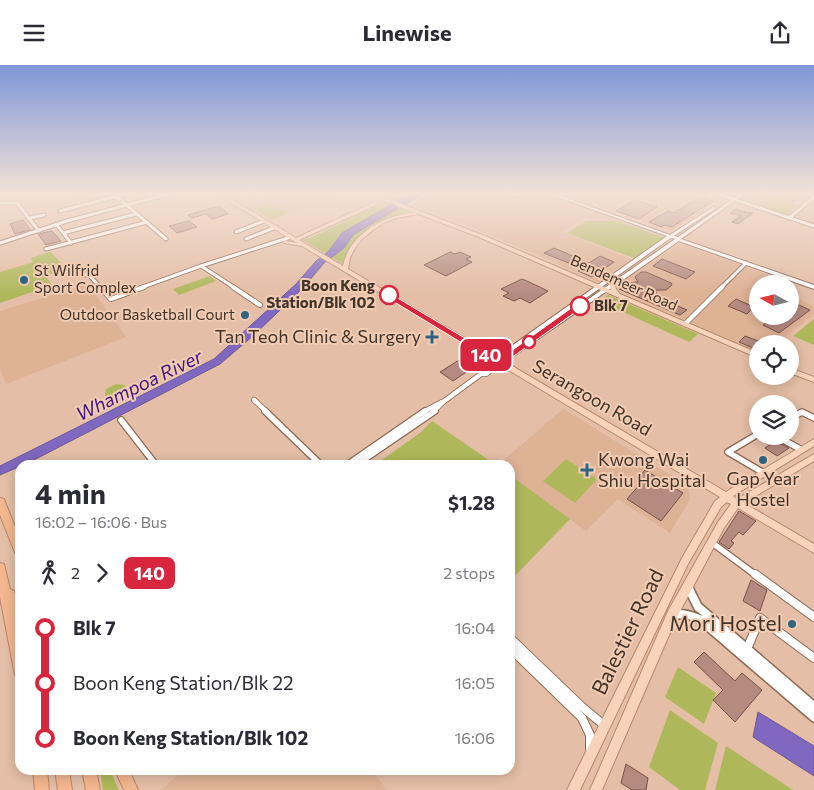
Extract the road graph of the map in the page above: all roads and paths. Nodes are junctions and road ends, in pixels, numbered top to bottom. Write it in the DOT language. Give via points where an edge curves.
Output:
graph roads {
  1 [pos="36,227"];
  2 [pos="51,227"];
  3 [pos="58,227"];
  4 [pos="87,227"];
  5 [pos="130,227"];
  6 [pos="153,227"];
  7 [pos="249,227"];
  8 [pos="276,227"];
  9 [pos="326,227"];
  10 [pos="379,227"];
  11 [pos="457,227"];
  12 [pos="646,227"];
  13 [pos="648,227"];
  14 [pos="690,227"];
  15 [pos="39,231"];
  16 [pos="236,232"];
  17 [pos="63,233"];
  18 [pos="286,233"];
  19 [pos="311,234"];
  20 [pos="675,237"];
  21 [pos="166,239"];
  22 [pos="246,239"];
  23 [pos="293,239"];
  24 [pos="0,243"];
  25 [pos="71,243"];
  26 [pos="286,243"];
  27 [pos="305,245"];
  28 [pos="46,249"];
  29 [pos="746,263"];
  30 [pos="206,268"];
  31 [pos="345,269"];
  32 [pos="89,275"];
  33 [pos="612,284"];
  34 [pos="814,286"];
  35 [pos="601,288"];
  36 [pos="618,295"];
  37 [pos="260,305"];
  38 [pos="685,324"];
  39 [pos="749,352"];
  40 [pos="498,361"];
  41 [pos="799,374"];
  42 [pos="814,380"];
  43 [pos="254,401"];
  44 [pos="443,402"];
  45 [pos="799,414"];
  46 [pos="814,417"];
  47 [pos="121,420"];
  48 [pos="749,439"];
  49 [pos="814,442"];
  50 [pos="793,445"];
  51 [pos="800,449"];
  52 [pos="814,457"];
  53 [pos="152,460"];
  54 [pos="316,460"];
  55 [pos="354,460"];
  56 [pos="363,460"];
  57 [pos="762,472"];
  58 [pos="726,496"];
  59 [pos="0,502"];
  60 [pos="738,503"];
  61 [pos="15,539"];
  62 [pos="711,542"];
  63 [pos="814,549"];
  64 [pos="0,568"];
  65 [pos="688,587"];
  66 [pos="15,612"];
  67 [pos="672,615"];
  68 [pos="814,617"];
  69 [pos="515,643"];
  70 [pos="15,644"];
  71 [pos="746,650"];
  72 [pos="515,653"];
  73 [pos="814,659"];
  74 [pos="814,707"];
  75 [pos="814,717"];
  76 [pos="605,727"];
  77 [pos="590,757"];
  78 [pos="40,775"];
  79 [pos="63,775"];
  80 [pos="90,775"];
  81 [pos="124,775"];
  82 [pos="42,790"];
  83 [pos="65,790"];
  84 [pos="93,790"];
  85 [pos="131,790"];
  86 [pos="573,790"];
  87 [pos="596,790"];
  1 -- 15 [label="street"];
  2 -- 15 [label="street"];
  3 -- 17 [label="street"];
  4 -- 17 [label="street"];
  5 -- 25 [label="street"];
  6 -- 21 [label="street"];
  7 -- 16 [label="street"];
  8 -- 18 [label="main road, Serangoon Road"];
  8 -- 22 [label="street"];
  9 -- 19 [label="main road"];
  10 -- 31 [label="main road" via="358,240 348,252"];
  11 -- 35 [label="main road, Bendemeer Road"];
  12 -- 20 [label="main road"];
  13 -- 20 [label="main road"];
  14 -- 20 [label="main road"];
  15 -- 24 [label="street"];
  17 -- 25 [label="street"];
  18 -- 19 [label="main road"];
  18 -- 23 [label="main road, Serangoon Road"];
  19 -- 23 [label="main road"];
  20 -- 29 [label="main road"];
  20 -- 33 [label="main road"];
  20 -- 34 [label="main road"];
  20 -- 35 [label="main road"];
  23 -- 26 [label="street"];
  23 -- 27 [label="main road, Serangoon Road"];
  23 -- 30 [label="street"];
  25 -- 28 [label="street"];
  26 -- 27 [label="main road"];
  26 -- 30 [label="street"];
  27 -- 31 [label="main road, Serangoon Road"];
  29 -- 34 [label="main road"];
  29 -- 38 [label="street"];
  30 -- 32 [label="street" via="197,268 110,299"];
  30 -- 37 [label="street"];
  31 -- 40 [label="main road, Serangoon Road"];
  33 -- 35 [label="main road"];
  33 -- 36 [label="main road"];
  35 -- 36 [label="main road, Bendemeer Road"];
  35 -- 40 [label="main road"];
  36 -- 38 [label="main road, Bendemeer Road"];
  38 -- 39 [label="main road, Bendemeer Road"];
  40 -- 44 [label="street" via="486,374"];
  40 -- 58 [label="main road, Serangoon Road"];
  41 -- 42 [label="main road"];
  43 -- 54 [label="street"];
  44 -- 55 [label="street" via="432,405"];
  44 -- 56 [label="street" via="438,409"];
  45 -- 46 [label="street"];
  47 -- 53 [label="street"];
  48 -- 57 [label="street" via="728,452"];
  49 -- 51 [label="main road, Balestier Road"];
  50 -- 51 [label="street"];
  51 -- 57 [label="main road, Balestier Road"];
  52 -- 60 [label="main road"];
  57 -- 58 [label="main road, Balestier Road"];
  58 -- 60 [label="main road, Serangoon Road"];
  58 -- 76 [label="main road, Balestier Road" via="685,561"];
  59 -- 61 [label="highway"];
  60 -- 62 [label="main road, Balestier Road"];
  60 -- 63 [label="main road, Serangoon Road"];
  62 -- 65 [label="main road, Balestier Road"];
  62 -- 68 [label="street"];
  64 -- 66 [label="highway"];
  64 -- 70 [label="highway"];
  65 -- 67 [label="main road, Balestier Road"];
  65 -- 71 [label="street" via="698,607"];
  67 -- 75 [label="street" via="686,614 701,620"];
  67 -- 87 [label="main road, Balestier Road"];
  69 -- 76 [label="street"];
  71 -- 73 [label="street" via="760,618"];
  71 -- 74 [label="street"];
  72 -- 77 [label="street" via="582,718 590,735"];
  76 -- 77 [label="main road, Balestier Road"];
  77 -- 86 [label="main road, Balestier Road"];
  78 -- 82 [label="highway"];
  79 -- 83 [label="highway"];
  80 -- 84 [label="highway"];
  81 -- 85 [label="highway"];
}
